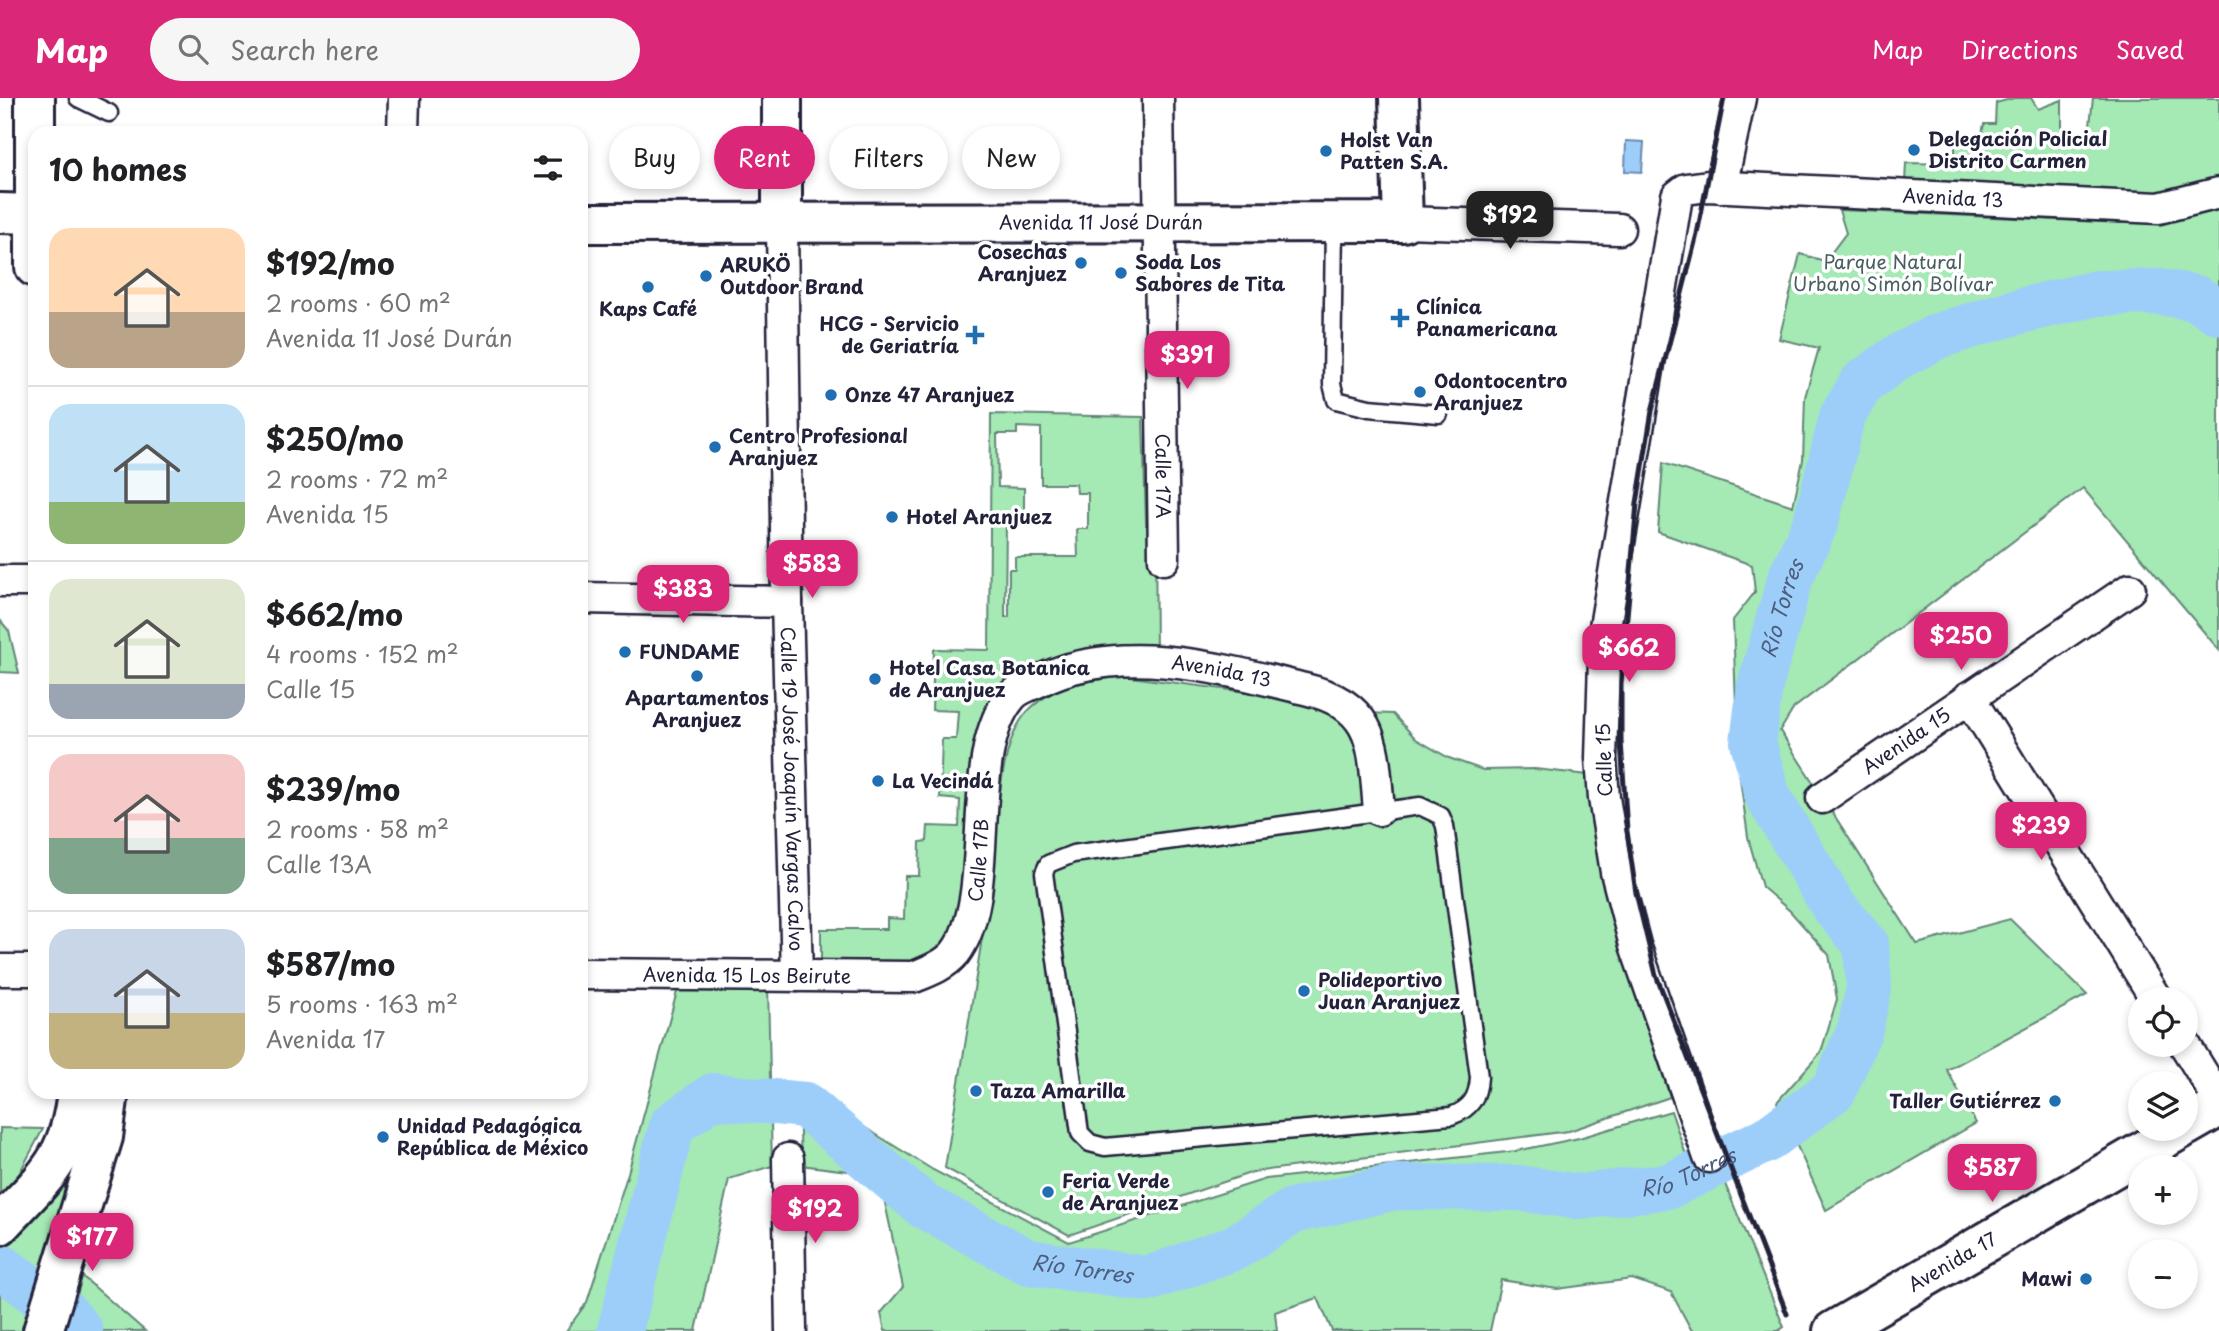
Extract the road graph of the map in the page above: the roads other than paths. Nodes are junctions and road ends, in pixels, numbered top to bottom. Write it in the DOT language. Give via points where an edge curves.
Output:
graph roads {
  1 [pos="35,98"];
  2 [pos="78,98"];
  3 [pos="404,98"];
  4 [pos="782,98"];
  5 [pos="1158,98"];
  6 [pos="1399,98"];
  7 [pos="1740,98"];
  8 [pos="109,113"];
  9 [pos="35,126"];
  10 [pos="403,126"];
  11 [pos="1721,187"];
  12 [pos="1686,190"];
  13 [pos="2219,193"];
  14 [pos="0,214"];
  15 [pos="28,214"];
  16 [pos="1403,222"];
  17 [pos="588,223"];
  18 [pos="1334,223"];
  19 [pos="1160,224"];
  20 [pos="782,225"];
  21 [pos="1619,229"];
  22 [pos="1439,414"];
  23 [pos="1164,559"];
  24 [pos="0,581"];
  25 [pos="28,581"];
  26 [pos="2130,589"];
  27 [pos="588,598"];
  28 [pos="787,602"];
  29 [pos="1969,697"];
  30 [pos="997,718"];
  31 [pos="1822,797"];
  32 [pos="1379,810"];
  33 [pos="0,970"];
  34 [pos="28,970"];
  35 [pos="588,974"];
  36 [pos="797,976"];
  37 [pos="914,977"];
  38 [pos="2149,987"];
  39 [pos="2192,1057"];
  40 [pos="76,1099"];
  41 [pos="108,1099"];
  42 [pos="2219,1100"];
  43 [pos="2219,1107"];
  44 [pos="2198,1119"];
  45 [pos="2160,1141"];
  46 [pos="1709,1157"];
  47 [pos="788,1159"];
  48 [pos="0,1224"];
  49 [pos="43,1331"];
  50 [pos="791,1331"];
  51 [pos="1833,1331"];
  1 -- 9 [label="street"];
  2 -- 8 [label="lane"];
  3 -- 10 [label="street"];
  4 -- 20 [label="street, Calle 19 José Joaquín Vargas Calvo"];
  5 -- 19 [label="street, Calle 17A"];
  6 -- 16 [label="street"];
  7 -- 11 [label="street"];
  11 -- 12 [label="street, Avenida 13"];
  11 -- 13 [label="street, Avenida 13" via="2145,208"];
  12 -- 46 [label="street, Calle 15" via="1674,204 1605,627 1601,758 1616,872 1635,945"];
  14 -- 15 [label="street"];
  16 -- 18 [label="street, Avenida 11 José Durán"];
  16 -- 21 [label="street, Avenida 11 José Durán"];
  17 -- 20 [label="street, Avenida 11 José Durán"];
  18 -- 19 [label="street, Avenida 11 José Durán"];
  18 -- 22 [label="lane" via="1332,384 1336,400"];
  19 -- 20 [label="street, Avenida 11 José Durán"];
  19 -- 23 [label="street, Calle 17A"];
  20 -- 28 [label="street, Calle 19 José Joaquín Vargas Calvo"];
  24 -- 25 [label="street"];
  26 -- 29 [label="street, Avenida 15"];
  27 -- 28 [label="street"];
  28 -- 36 [label="street, Calle 19 José Joaquín Vargas Calvo"];
  29 -- 31 [label="street, Avenida 15"];
  29 -- 38 [label="street"];
  30 -- 32 [label="street, Avenida 13" via="1013,695 1079,665 1161,662 1306,689 1334,697 1360,718 1374,760"];
  30 -- 37 [label="street, Calle 17B" via="967,928 955,953 934,970"];
  32 -- 32 [label="lane" via="1420,806 1441,816 1445,826 1479,1077 1472,1104 1451,1116 1104,1147 1090,1143 1076,1120 1044,873 1048,864 1073,854"];
  33 -- 34 [label="street"];
  35 -- 36 [label="street, Avenida 15 Los Beirute"];
  36 -- 37 [label="street, Avenida 15 Los Beirute"];
  39 -- 42 [label="street"];
  40 -- 48 [label="street" via="71,1135 51,1170"];
  41 -- 49 [label="street" via="103,1137"];
  43 -- 44 [label="street"];
  45 -- 51 [label="street, Avenida 17"];
  47 -- 50 [label="street"];
}
